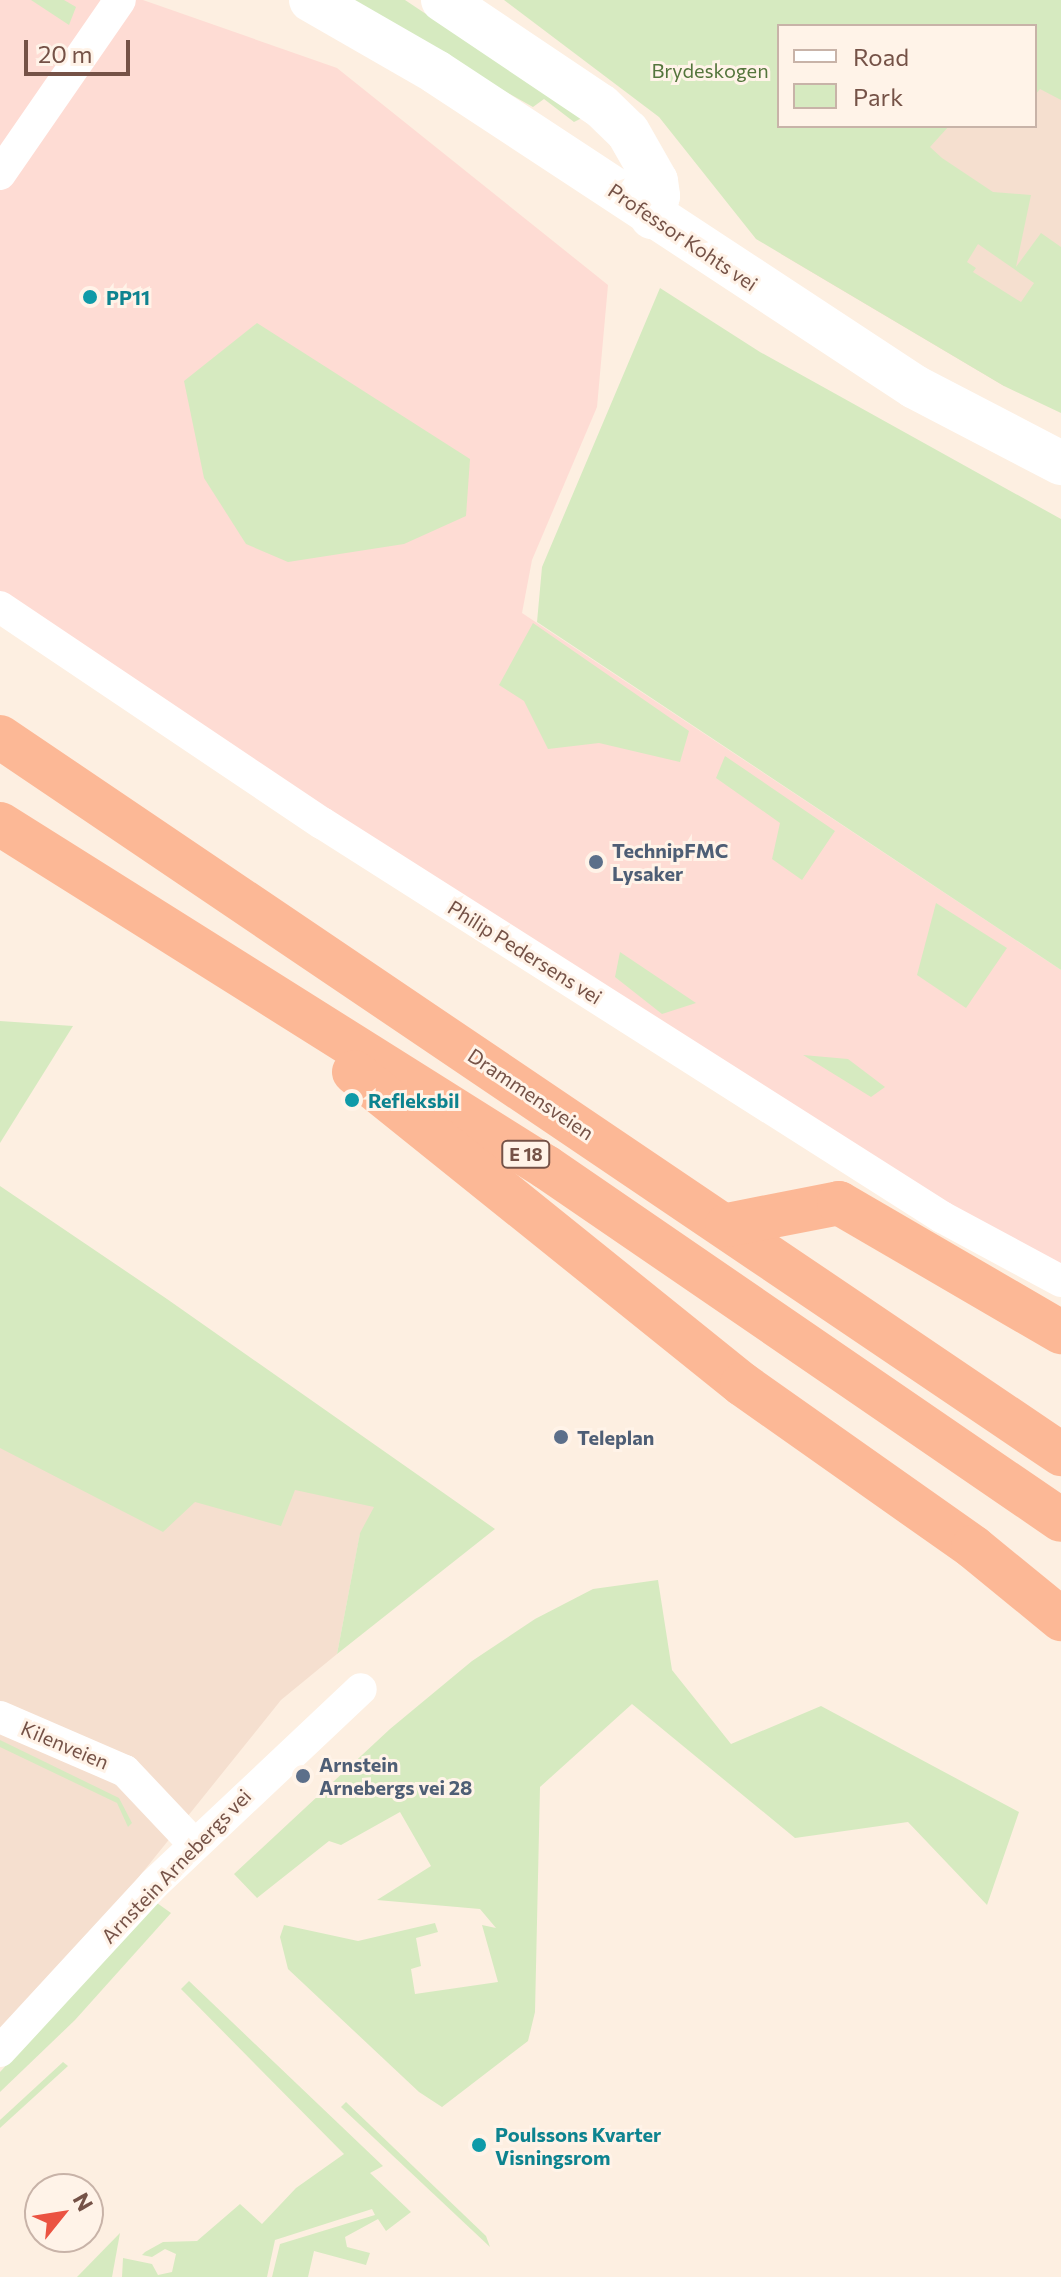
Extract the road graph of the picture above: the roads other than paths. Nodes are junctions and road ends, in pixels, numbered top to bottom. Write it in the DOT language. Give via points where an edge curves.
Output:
graph roads {
  1 [pos="120,0"];
  2 [pos="311,0"];
  3 [pos="443,0"];
  4 [pos="0,174"];
  5 [pos="652,217"];
  6 [pos="1061,463"];
  7 [pos="0,607"];
  8 [pos="0,737"];
  9 [pos="0,824"];
  10 [pos="241,973"];
  11 [pos="727,1225"];
  12 [pos="1061,1281"];
  13 [pos="1061,1332"];
  14 [pos="1061,1454"];
  15 [pos="1061,1520"];
  16 [pos="973,1547"];
  17 [pos="1061,1597"];
  18 [pos="1061,1619"];
  19 [pos="361,1689"];
  20 [pos="0,1717"];
  21 [pos="194,1844"];
  22 [pos="0,2051"];
  1 -- 4 [label="street"];
  2 -- 5 [label="main road, Professor Kohts vei" via="436,72"];
  3 -- 5 [label="main road" via="601,106 628,132 656,181"];
  5 -- 6 [label="main road, Professor Kohts vei" via="915,387"];
  7 -- 12 [label="street, Philip Pedersens vei" via="278,794 942,1217"];
  8 -- 11 [label="highway, Drammensveien / E 18"];
  9 -- 10 [label="highway, E 18"];
  10 -- 15 [label="highway, E 18" via="546,1167"];
  10 -- 16 [label="highway, E 18" via="371,1087 630,1297 742,1384"];
  11 -- 13 [label="highway" via="839,1203"];
  11 -- 14 [label="highway, Drammensveien / E 18"];
  16 -- 17 [label="highway, E 18"];
  16 -- 18 [label="highway, E 18"];
  19 -- 21 [label="street, Arnstein Arnebergs vei"];
  20 -- 21 [label="street, Kilenveien" via="125,1771"];
  21 -- 22 [label="street, Arnstein Arnebergs vei"];
}
